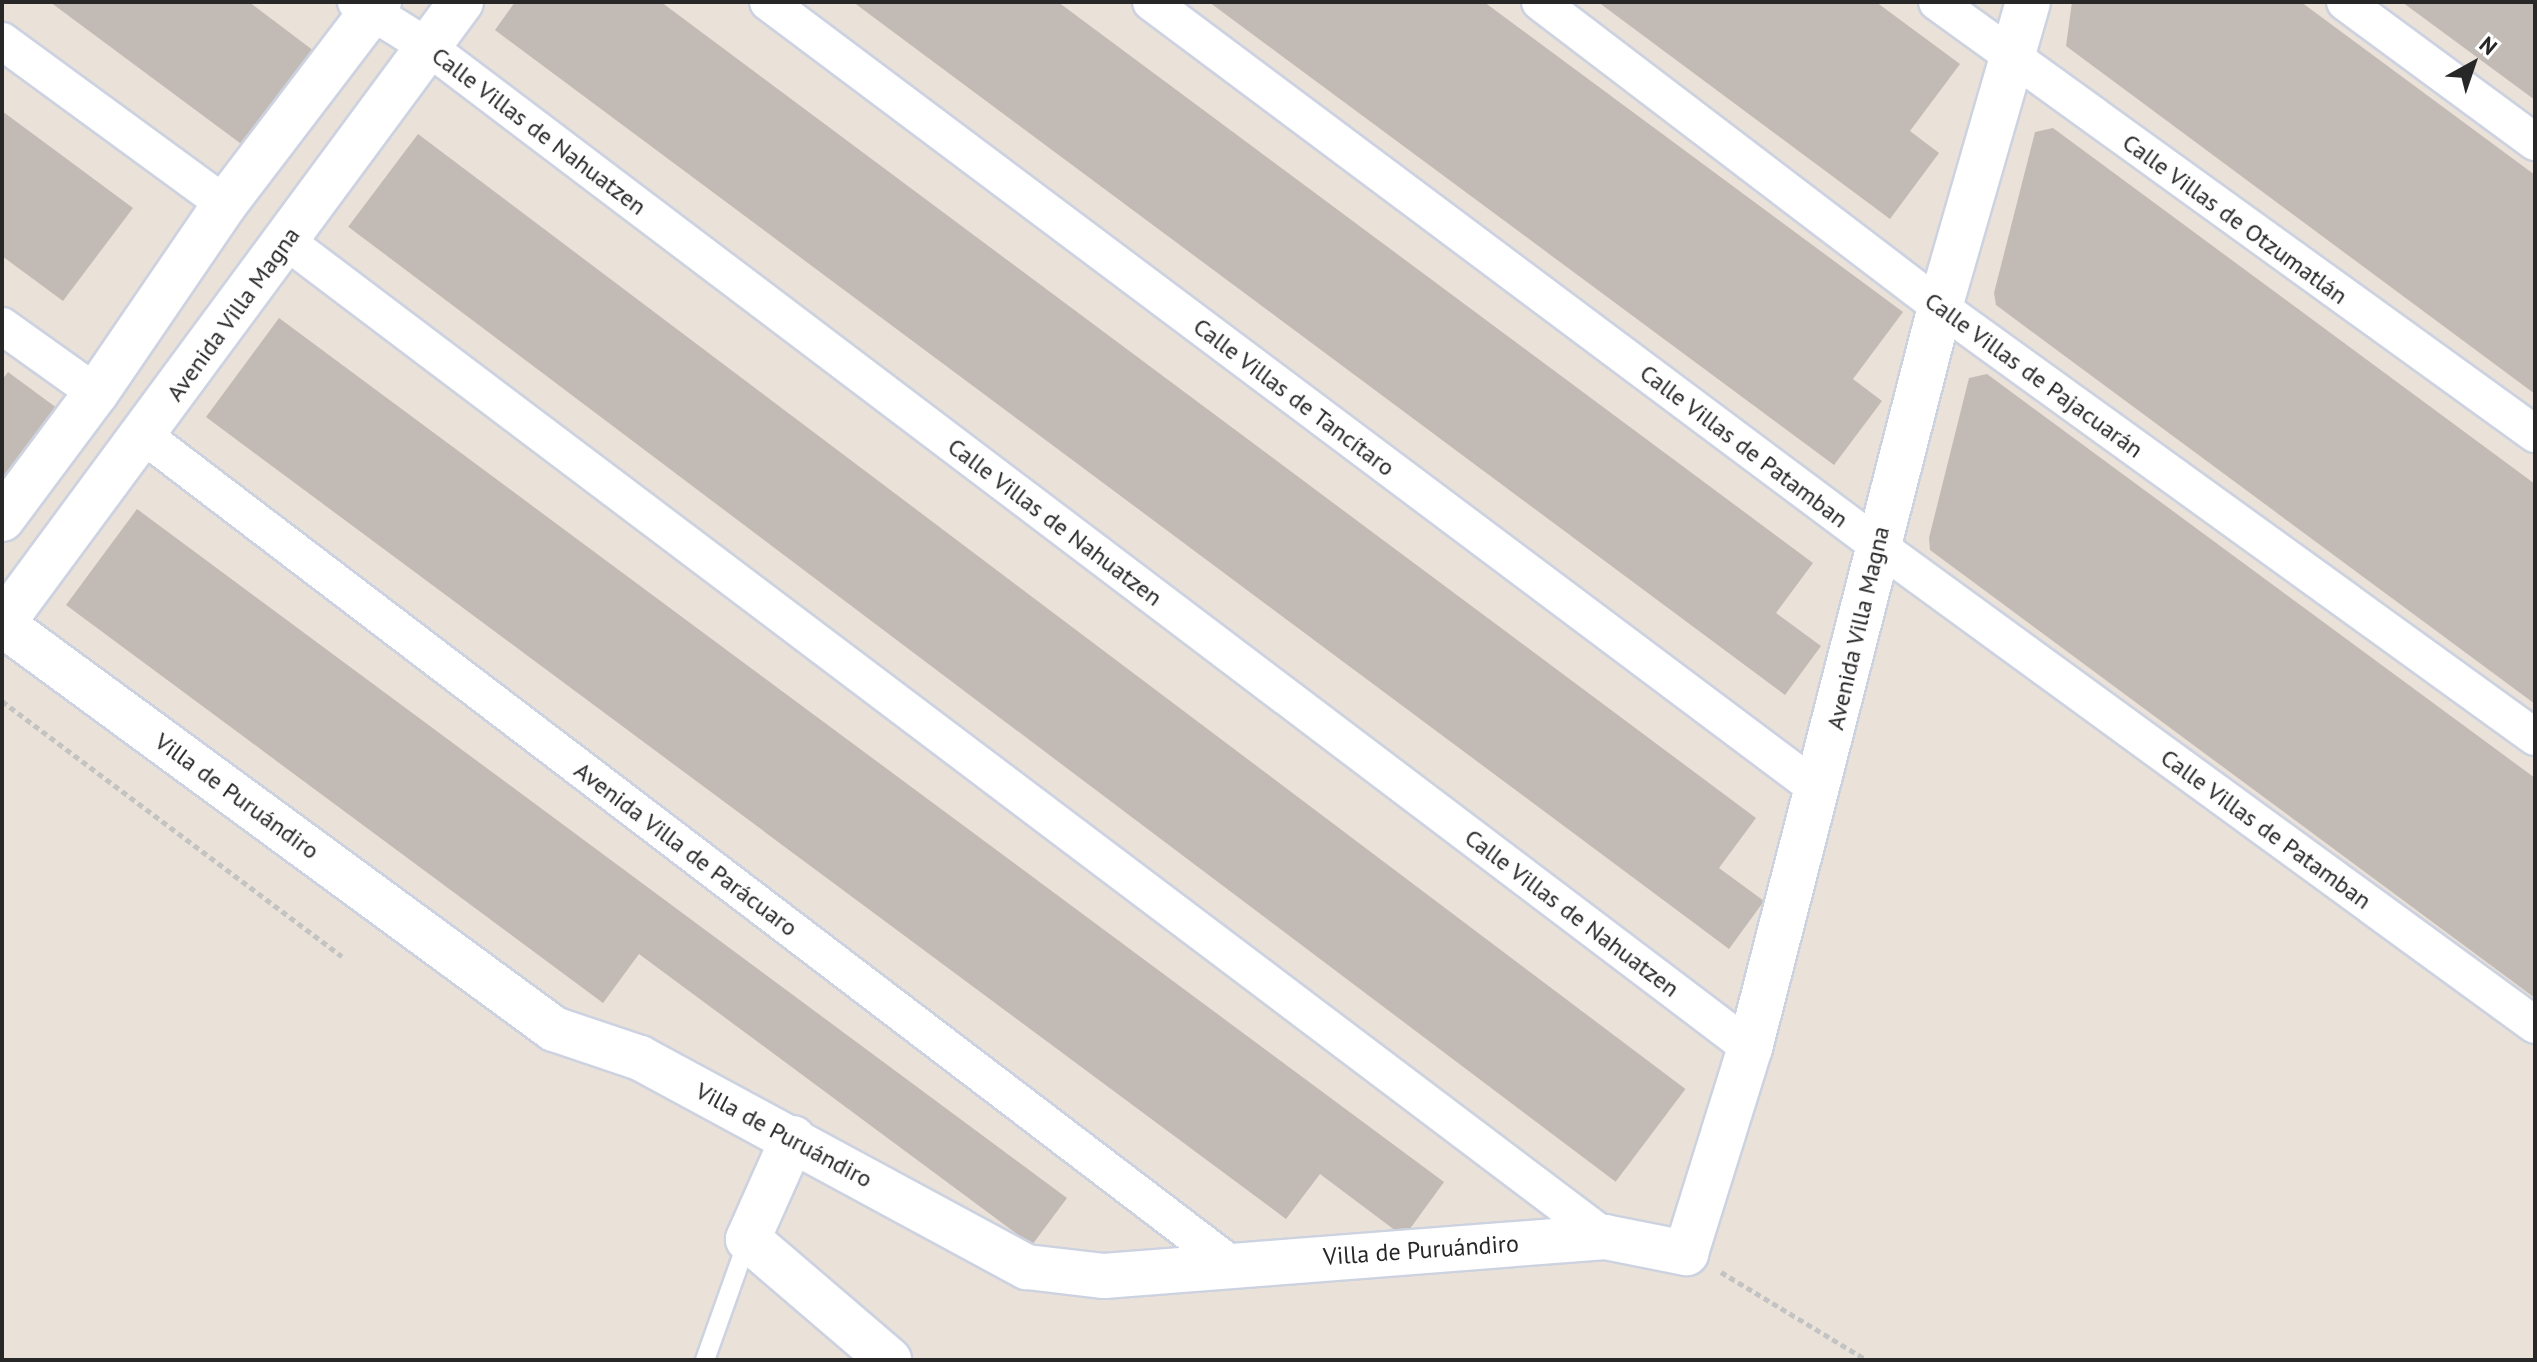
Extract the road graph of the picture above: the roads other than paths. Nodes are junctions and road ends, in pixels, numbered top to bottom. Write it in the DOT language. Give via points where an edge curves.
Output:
graph roads {
  1 [pos="461,2"];
  2 [pos="768,2"];
  3 [pos="1151,2"];
  4 [pos="1540,2"];
  5 [pos="1937,2"];
  6 [pos="2028,2"];
  7 [pos="2345,2"];
  8 [pos="369,6"];
  9 [pos="2,41"];
  10 [pos="428,47"];
  11 [pos="2013,59"];
  12 [pos="2535,142"];
  13 [pos="225,204"];
  14 [pos="286,241"];
  15 [pos="1940,307"];
  16 [pos="2,326"];
  17 [pos="96,393"];
  18 [pos="2535,434"];
  19 [pos="143,435"];
  20 [pos="2,519"];
  21 [pos="1877,545"];
  22 [pos="2,624"];
  23 [pos="2535,737"];
  24 [pos="1820,791"];
  25 [pos="2535,1025"];
  26 [pos="1750,1048"];
  27 [pos="793,1138"];
  28 [pos="1605,1237"];
  29 [pos="748,1239"];
  30 [pos="1686,1253"];
  31 [pos="1229,1263"];
  32 [pos="705,1360"];
  33 [pos="889,1360"];
  1 -- 10 [label="street, Avenida Villa Magna"];
  2 -- 24 [label="street, Calle Villas de Tancítaro"];
  3 -- 21 [label="street, Calle Villas de Patamban"];
  4 -- 15 [label="street, Calle Villas de Pajacuarán"];
  5 -- 11 [label="street, Calle Villas de Otzumatlán"];
  6 -- 11 [label="street, Avenida Villa Magna"];
  7 -- 12 [label="street"];
  8 -- 10 [label="street, Calle Villas de Nahuatzen"];
  8 -- 13 [label="street"];
  9 -- 13 [label="street"];
  10 -- 14 [label="street, Avenida Villa Magna"];
  10 -- 26 [label="street, Calle Villas de Nahuatzen"];
  11 -- 15 [label="street, Avenida Villa Magna"];
  11 -- 18 [label="street, Calle Villas de Otzumatlán"];
  13 -- 17 [label="street"];
  14 -- 19 [label="street, Avenida Villa Magna"];
  14 -- 28 [label="street"];
  15 -- 21 [label="street, Avenida Villa Magna"];
  15 -- 23 [label="street, Calle Villas de Pajacuarán"];
  16 -- 17 [label="street"];
  17 -- 20 [label="street"];
  19 -- 22 [label="street, Avenida Villa Magna"];
  19 -- 31 [label="street, Avenida Villa de Parácuaro"];
  21 -- 24 [label="street, Avenida Villa Magna"];
  21 -- 25 [label="street, Calle Villas de Patamban"];
  22 -- 27 [label="street, Villa de Puruándiro" via="554,1029 640,1058"];
  24 -- 26 [label="street, Avenida Villa Magna"];
  26 -- 30 [label="street, Avenida Villa Magna"];
  27 -- 29 [label="street"];
  27 -- 31 [label="street, Villa de Puruándiro" via="1027,1267 1104,1276"];
  28 -- 30 [label="street, Villa de Puruándiro"];
  28 -- 31 [label="street, Villa de Puruándiro"];
  29 -- 32 [label="lane"];
  29 -- 33 [label="street"];
}
